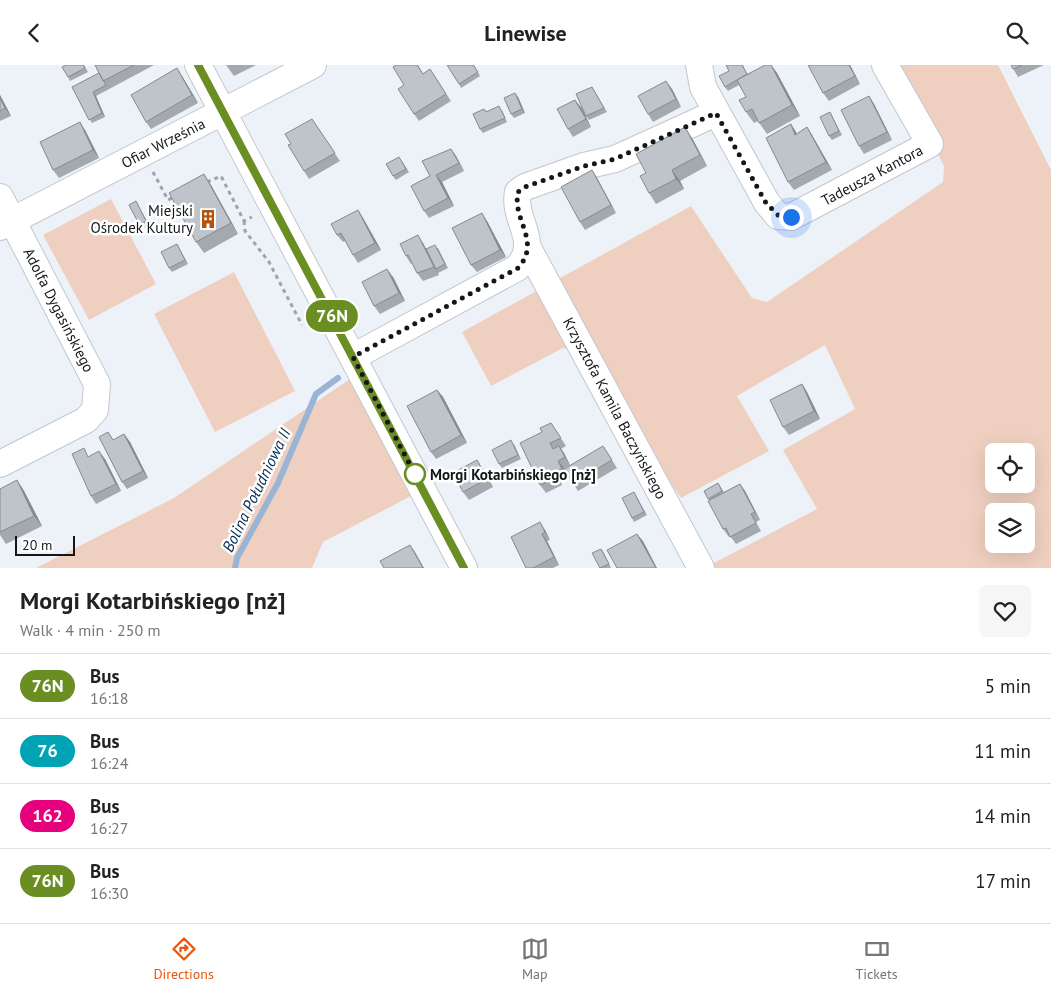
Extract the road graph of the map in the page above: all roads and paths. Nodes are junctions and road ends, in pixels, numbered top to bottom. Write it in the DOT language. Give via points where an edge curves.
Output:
graph roads {
  1 [pos="198,65"];
  2 [pos="313,65"];
  3 [pos="699,65"];
  4 [pos="885,65"];
  5 [pos="223,112"];
  6 [pos="716,113"];
  7 [pos="143,152"];
  8 [pos="203,184"];
  9 [pos="176,196"];
  10 [pos="0,197"];
  11 [pos="273,207"];
  12 [pos="244,221"];
  13 [pos="6,224"];
  14 [pos="528,248"];
  15 [pos="302,325"];
  16 [pos="353,357"];
  17 [pos="0,464"];
  18 [pos="464,568"];
  19 [pos="701,568"];
  1 -- 5 [label="street"];
  2 -- 5 [label="street, Ofiar Września"];
  3 -- 6 [label="street, Tadeusza Kantora" via="703,87"];
  4 -- 6 [label="street, Tadeusza Kantora" via="930,144 791,217 778,215 766,203"];
  5 -- 7 [label="street, Ofiar Września"];
  5 -- 11 [label="street"];
  6 -- 14 [label="street, Krzysztofa Kamila Baczyńskiego" via="615,159 584,166 518,192 516,203"];
  7 -- 9 [label="path" via="168,200"];
  7 -- 13 [label="street, Ofiar Września"];
  8 -- 12 [label="path" via="221,176"];
  10 -- 13 [label="street"];
  11 -- 12 [label="path"];
  11 -- 16 [label="street"];
  12 -- 15 [label="path" via="245,231 269,262"];
  13 -- 17 [label="street, Adolfa Dygasińskiego" via="97,384 95,410 86,421"];
  14 -- 16 [label="street" via="518,268"];
  14 -- 19 [label="street, Krzysztofa Kamila Baczyńskiego"];
  16 -- 18 [label="street"];
}
